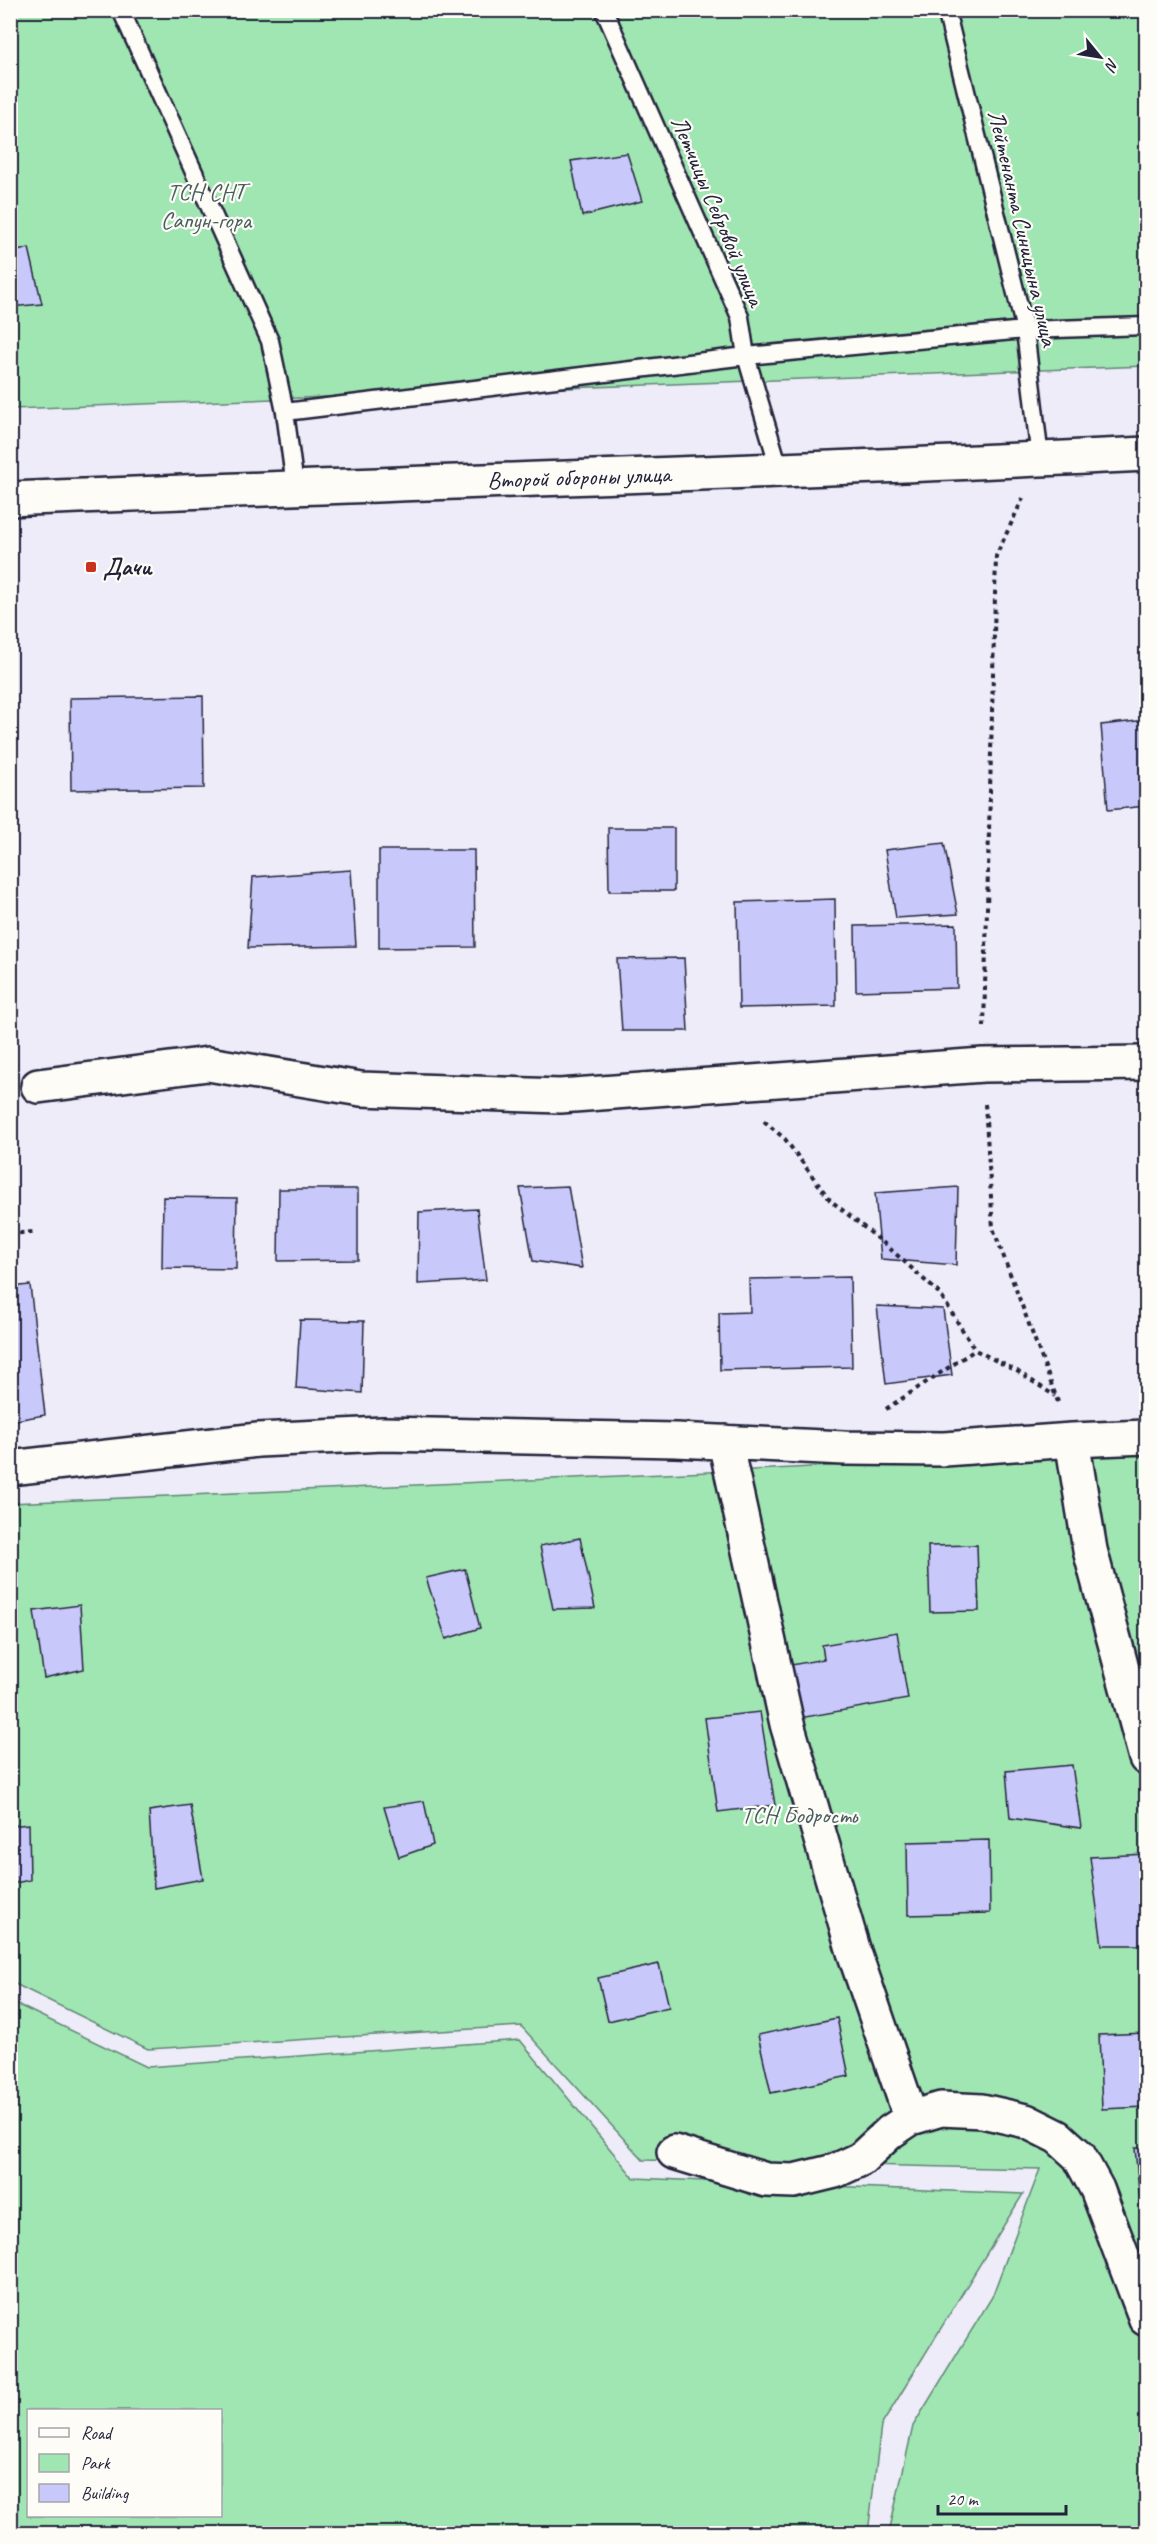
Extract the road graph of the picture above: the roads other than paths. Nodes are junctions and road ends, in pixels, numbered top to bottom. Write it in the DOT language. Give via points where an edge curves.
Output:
graph roads {
  1 [pos="121,10"];
  2 [pos="604,10"];
  3 [pos="946,10"];
  4 [pos="1146,326"];
  5 [pos="1025,330"];
  6 [pos="746,356"];
  7 [pos="285,412"];
  8 [pos="1146,454"];
  9 [pos="1040,459"];
  10 [pos="780,471"];
  11 [pos="295,486"];
  12 [pos="10,499"];
  13 [pos="1146,1063"];
  14 [pos="38,1086"];
  15 [pos="1146,1437"];
  16 [pos="1072,1440"];
  17 [pos="725,1442"];
  18 [pos="10,1468"];
  19 [pos="1146,1758"];
  20 [pos="911,2118"];
  21 [pos="674,2152"];
  22 [pos="1146,2319"];
  1 -- 7 [label="lane" via="270,341"];
  2 -- 6 [label="lane, Летчицы Себровой улица" via="740,317"];
  3 -- 5 [label="lane, Лейтенанта Синицына улица"];
  4 -- 5 [label="lane"];
  5 -- 6 [label="lane"];
  5 -- 9 [label="lane, Лейтенанта Синицына улица"];
  6 -- 7 [label="lane"];
  6 -- 10 [label="lane, Летчицы Себровой улица"];
  7 -- 11 [label="lane"];
  8 -- 9 [label="street, Второй обороны улица"];
  9 -- 10 [label="street, Второй обороны улица"];
  10 -- 11 [label="street, Второй обороны улица"];
  11 -- 12 [label="street, Второй обороны улица"];
  13 -- 14 [label="street" via="983,1065 560,1096 361,1089 208,1064"];
  15 -- 16 [label="street"];
  16 -- 17 [label="street" via="944,1449"];
  16 -- 19 [label="street" via="1090,1550"];
  17 -- 18 [label="street" via="383,1434 258,1440"];
  17 -- 20 [label="street" via="787,1724 854,1952"];
  20 -- 21 [label="street" via="861,2159 836,2171 794,2181 756,2178"];
  20 -- 22 [label="street" via="941,2109 982,2111 1026,2121 1058,2137 1079,2156 1097,2189"];
}
